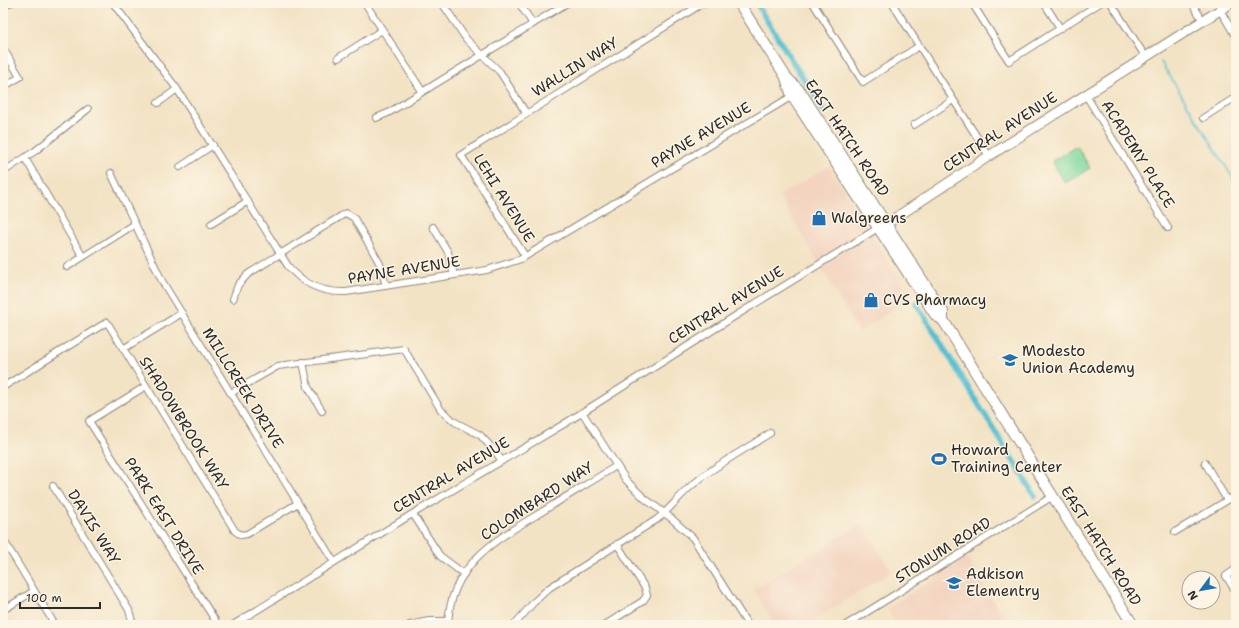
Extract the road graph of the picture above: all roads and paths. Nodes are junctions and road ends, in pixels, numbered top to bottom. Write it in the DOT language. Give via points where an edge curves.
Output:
graph roads {
  1 [pos="10,3"];
  2 [pos="113,3"];
  3 [pos="365,3"];
  4 [pos="442,3"];
  5 [pos="520,3"];
  6 [pos="567,3"];
  7 [pos="703,3"];
  8 [pos="739,3"];
  9 [pos="813,3"];
  10 [pos="892,3"];
  11 [pos="972,3"];
  12 [pos="1044,3"];
  13 [pos="1100,3"];
  14 [pos="1111,3"];
  15 [pos="1192,3"];
  16 [pos="1231,3"];
  17 [pos="3,7"];
  18 [pos="1220,10"];
  19 [pos="1203,20"];
  20 [pos="533,24"];
  21 [pos="1060,28"];
  22 [pos="382,30"];
  23 [pos="1236,37"];
  24 [pos="919,46"];
  25 [pos="3,48"];
  26 [pos="484,56"];
  27 [pos="1145,56"];
  28 [pos="338,58"];
  29 [pos="786,77"];
  30 [pos="3,88"];
  31 [pos="177,90"];
  32 [pos="422,91"];
  33 [pos="800,91"];
  34 [pos="1085,94"];
  35 [pos="792,96"];
  36 [pos="1236,97"];
  37 [pos="953,100"];
  38 [pos="158,103"];
  39 [pos="88,109"];
  40 [pos="526,113"];
  41 [pos="376,118"];
  42 [pos="1203,118"];
  43 [pos="914,125"];
  44 [pos="213,145"];
  45 [pos="461,154"];
  46 [pos="989,156"];
  47 [pos="25,158"];
  48 [pos="180,167"];
  49 [pos="3,172"];
  50 [pos="111,173"];
  51 [pos="248,201"];
  52 [pos="135,224"];
  53 [pos="211,224"];
  54 [pos="882,226"];
  55 [pos="432,227"];
  56 [pos="1168,228"];
  57 [pos="281,255"];
  58 [pos="525,256"];
  59 [pos="83,257"];
  60 [pos="67,267"];
  61 [pos="454,276"];
  62 [pos="386,286"];
  63 [pos="233,299"];
  64 [pos="182,313"];
  65 [pos="123,349"];
  66 [pos="303,362"];
  67 [pos="146,386"];
  68 [pos="3,387"];
  69 [pos="231,393"];
  70 [pos="322,411"];
  71 [pos="582,412"];
  72 [pos="770,433"];
  73 [pos="502,461"];
  74 [pos="1205,463"];
  75 [pos="616,466"];
  76 [pos="53,486"];
  77 [pos="1236,495"];
  78 [pos="1053,496"];
  79 [pos="1227,500"];
  80 [pos="298,503"];
  81 [pos="413,514"];
  82 [pos="664,514"];
  83 [pos="1175,532"];
  84 [pos="3,540"];
  85 [pos="617,544"];
  86 [pos="334,562"];
  87 [pos="1236,569"];
  88 [pos="464,574"];
  89 [pos="34,591"];
  90 [pos="1236,592"];
  91 [pos="3,610"];
  92 [pos="448,623"];
  93 [pos="55,625"];
  94 [pos="133,625"];
  95 [pos="218,625"];
  96 [pos="233,625"];
  97 [pos="359,625"];
  98 [pos="365,625"];
  99 [pos="410,625"];
  100 [pos="514,625"];
  101 [pos="605,625"];
  102 [pos="748,625"];
  103 [pos="846,625"];
  104 [pos="1133,625"];
  1 -- 17 [label="street"];
  2 -- 31 [label="street, PAYNE AVENUE"];
  3 -- 22 [label="street"];
  4 -- 26 [label="street" via="467,40"];
  5 -- 20 [label="street"];
  6 -- 20 [label="street"];
  7 -- 40 [label="street, WALLIN WAY"];
  8 -- 29 [label="main road, EAST HATCH ROAD"];
  9 -- 24 [label="street" via="863,82"];
  10 -- 24 [label="street"];
  11 -- 21 [label="street" via="1009,61"];
  12 -- 21 [label="street"];
  13 -- 21 [label="street"];
  14 -- 27 [label="street"];
  15 -- 19 [label="street"];
  16 -- 18 [label="street, CENTRAL AVENUE"];
  18 -- 19 [label="street, CENTRAL AVENUE"];
  18 -- 23 [label="street"];
  19 -- 27 [label="street, CENTRAL AVENUE"];
  20 -- 26 [label="street"];
  22 -- 28 [label="street"];
  22 -- 32 [label="street"];
  24 -- 37 [label="street"];
  25 -- 30 [label="street" via="20,77"];
  26 -- 32 [label="street"];
  26 -- 40 [label="street" via="500,72"];
  27 -- 34 [label="street, CENTRAL AVENUE"];
  29 -- 33 [label="main road, EAST HATCH ROAD"];
  29 -- 35 [label="main road, EAST HATCH ROAD"];
  31 -- 38 [label="street"];
  31 -- 44 [label="street, PAYNE AVENUE"];
  32 -- 41 [label="street"];
  33 -- 35 [label="street, PAYNE AVENUE"];
  33 -- 54 [label="main road, EAST HATCH ROAD"];
  34 -- 46 [label="street, CENTRAL AVENUE"];
  34 -- 56 [label="street, ACADEMY PLACE"];
  35 -- 54 [label="main road, EAST HATCH ROAD"];
  35 -- 58 [label="street, PAYNE AVENUE"];
  36 -- 42 [label="street"];
  37 -- 43 [label="street"];
  37 -- 46 [label="street"];
  39 -- 47 [label="street"];
  40 -- 45 [label="street, WALLIN WAY"];
  44 -- 48 [label="street"];
  44 -- 51 [label="street, PAYNE AVENUE"];
  45 -- 58 [label="street, LEHI AVENUE"];
  46 -- 54 [label="street, CENTRAL AVENUE"];
  47 -- 49 [label="street"];
  47 -- 59 [label="street"];
  50 -- 52 [label="street, MILLCREEK DRIVE"];
  51 -- 53 [label="street"];
  51 -- 57 [label="street, PAYNE AVENUE"];
  52 -- 59 [label="street"];
  52 -- 64 [label="street, MILLCREEK DRIVE" via="162,281"];
  54 -- 71 [label="street, CENTRAL AVENUE"];
  54 -- 78 [label="main road, EAST HATCH ROAD" via="936,316 943,320"];
  55 -- 61 [label="street" via="448,252"];
  57 -- 62 [label="street, PAYNE AVENUE" via="299,278 322,290 346,292"];
  57 -- 62 [label="street" via="340,216 348,214 354,218 380,264"];
  57 -- 63 [label="street" via="248,274 238,285"];
  58 -- 61 [label="street, PAYNE AVENUE" via="495,269"];
  59 -- 60 [label="street"];
  61 -- 62 [label="street, PAYNE AVENUE"];
  64 -- 65 [label="street"];
  64 -- 69 [label="street, MILLCREEK DRIVE"];
  65 -- 67 [label="street, SHADOWBROOK WAY"];
  65 -- 68 [label="street, SHADOWBROOK WAY" via="107,322"];
  66 -- 69 [label="street" via="271,369"];
  66 -- 70 [label="street" via="308,387"];
  66 -- 73 [label="street" via="404,349 441,410 455,422 480,435"];
  67 -- 80 [label="street, SHADOWBROOK WAY" via="235,531 247,534"];
  67 -- 95 [label="street, PARK EAST DRIVE" via="89,421"];
  69 -- 80 [label="street, MILLCREEK DRIVE"];
  71 -- 73 [label="street, CENTRAL AVENUE"];
  71 -- 75 [label="street"];
  72 -- 82 [label="street" via="703,476"];
  73 -- 81 [label="street, CENTRAL AVENUE"];
  74 -- 79 [label="street"];
  75 -- 82 [label="street" via="634,490"];
  75 -- 88 [label="street, COLOMBARD WAY" via="489,545"];
  76 -- 94 [label="street, DAVIS WAY" via="129,610"];
  77 -- 79 [label="street"];
  78 -- 103 [label="street, STONUM ROAD"];
  78 -- 104 [label="main road, EAST HATCH ROAD"];
  79 -- 83 [label="street"];
  80 -- 86 [label="street, MILLCREEK DRIVE"];
  81 -- 86 [label="street, CENTRAL AVENUE"];
  81 -- 88 [label="street" via="440,556"];
  82 -- 85 [label="street"];
  82 -- 102 [label="street" via="693,538"];
  84 -- 89 [label="street"];
  85 -- 100 [label="street" via="549,588"];
  85 -- 101 [label="street" via="645,588 646,595 643,601"];
  86 -- 96 [label="street, CENTRAL AVENUE"];
  87 -- 90 [label="street" via="1226,576"];
  88 -- 92 [label="street, COLOMBARD WAY" via="453,596"];
  89 -- 91 [label="street"];
  89 -- 93 [label="street"];
  92 -- 99 [label="street" via="429,621"];
  97 -- 98 [label="street"];
}
